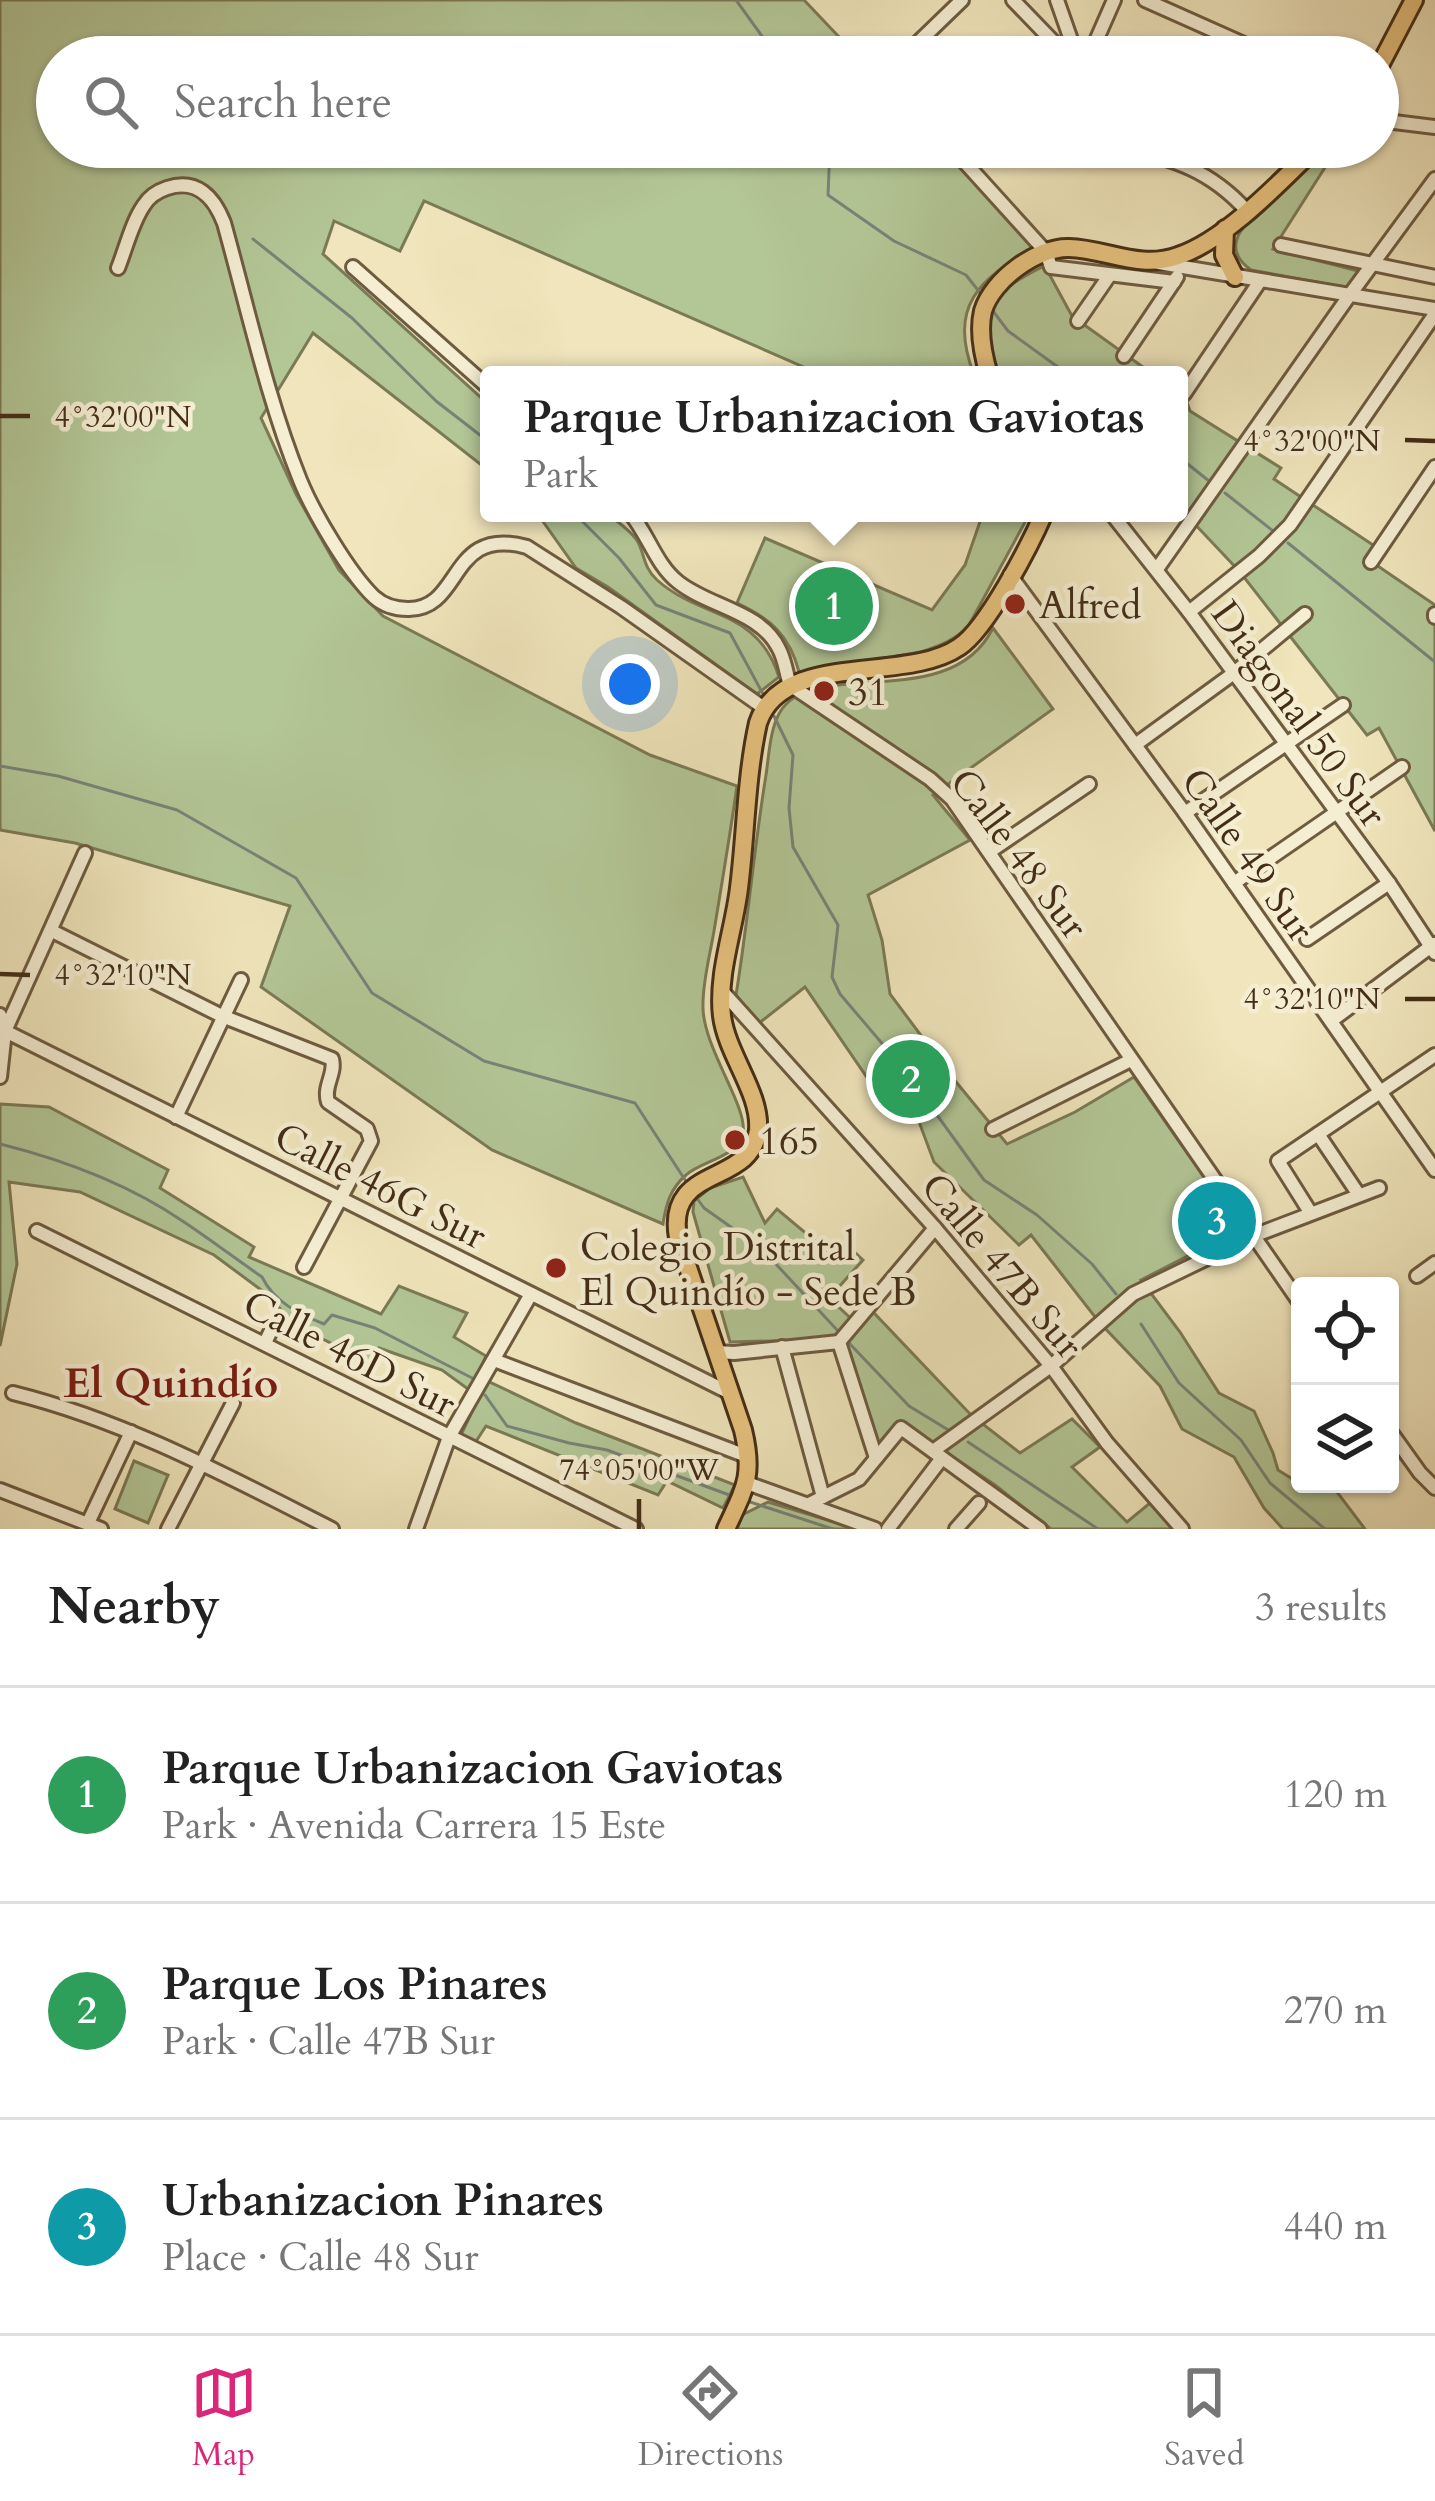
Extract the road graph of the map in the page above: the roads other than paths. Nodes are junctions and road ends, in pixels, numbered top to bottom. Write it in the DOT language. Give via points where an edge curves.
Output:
graph roads {
  1 [pos="1012,0"];
  2 [pos="1057,0"];
  3 [pos="1114,0"];
  4 [pos="1145,0"];
  5 [pos="1414,0"];
  6 [pos="960,1"];
  7 [pos="924,36"];
  8 [pos="1047,36"];
  9 [pos="1070,36"];
  10 [pos="1099,36"];
  11 [pos="1226,36"];
  12 [pos="1395,36"];
  13 [pos="1399,123"];
  14 [pos="1435,128"];
  15 [pos="970,168"];
  16 [pos="1190,168"];
  17 [pos="1293,168"];
  18 [pos="1435,179"];
  19 [pos="1247,211"];
  20 [pos="1225,230"];
  21 [pos="1281,245"];
  22 [pos="1049,260"];
  23 [pos="1152,262"];
  24 [pos="1372,264"];
  25 [pos="353,267"];
  26 [pos="118,268"];
  27 [pos="1183,269"];
  28 [pos="1109,276"];
  29 [pos="1235,277"];
  30 [pos="1435,277"];
  31 [pos="1260,281"];
  32 [pos="1174,282"];
  33 [pos="1349,296"];
  34 [pos="1435,311"];
  35 [pos="1078,321"];
  36 [pos="1124,356"];
  37 [pos="987,366"];
  38 [pos="480,380"];
  39 [pos="1188,388"];
  40 [pos="1435,467"];
  41 [pos="637,522"];
  42 [pos="1039,522"];
  43 [pos="1118,522"];
  44 [pos="1371,562"];
  45 [pos="1157,569"];
  46 [pos="1010,575"];
  47 [pos="1189,612"];
  48 [pos="1305,614"];
  49 [pos="1234,673"];
  50 [pos="790,685"];
  51 [pos="1343,705"];
  52 [pos="764,708"];
  53 [pos="1286,744"];
  54 [pos="1136,745"];
  55 [pos="1402,766"];
  56 [pos="1089,784"];
  57 [pos="1336,812"];
  58 [pos="1185,813"];
  59 [pos="989,852"];
  60 [pos="85,853"];
  61 [pos="1234,883"];
  62 [pos="1389,883"];
  63 [pos="52,931"];
  64 [pos="1307,939"];
  65 [pos="1434,948"];
  66 [pos="241,980"];
  67 [pos="722,992"];
  68 [pos="0,1015"];
  69 [pos="222,1016"];
  70 [pos="1330,1022"];
  71 [pos="5,1031"];
  72 [pos="1435,1055"];
  73 [pos="1131,1060"];
  74 [pos="0,1077"];
  75 [pos="1380,1092"];
  76 [pos="176,1117"];
  77 [pos="993,1129"];
  78 [pos="1318,1134"];
  79 [pos="1433,1164"];
  80 [pos="1379,1188"];
  81 [pos="1359,1195"];
  82 [pos="339,1198"];
  83 [pos="1310,1212"];
  84 [pos="935,1228"];
  85 [pos="37,1231"];
  86 [pos="1253,1236"];
  87 [pos="1435,1263"];
  88 [pos="304,1267"];
  89 [pos="1417,1276"];
  90 [pos="1291,1290"];
  91 [pos="531,1294"];
  92 [pos="274,1324"];
  93 [pos="839,1342"];
  94 [pos="265,1343"];
  95 [pos="782,1347"];
  96 [pos="716,1352"];
  97 [pos="494,1360"];
  98 [pos="1051,1366"];
  99 [pos="14,1393"];
  100 [pos="730,1394"];
  101 [pos="232,1403"];
  102 [pos="131,1432"];
  103 [pos="449,1437"];
  104 [pos="1399,1444"];
  105 [pos="938,1454"];
  106 [pos="749,1457"];
  107 [pos="876,1459"];
  108 [pos="200,1462"];
  109 [pos="745,1487"];
  110 [pos="1435,1488"];
  111 [pos="0,1490"];
  112 [pos="823,1497"];
  113 [pos="979,1503"];
  114 [pos="809,1504"];
  115 [pos="94,1526"];
  116 [pos="168,1529"];
  117 [pos="332,1529"];
  118 [pos="416,1529"];
  119 [pos="636,1529"];
  120 [pos="726,1529"];
  121 [pos="875,1529"];
  122 [pos="888,1529"];
  123 [pos="956,1529"];
  124 [pos="1040,1529"];
  125 [pos="1182,1529"];
  1 -- 8 [label="street"];
  2 -- 9 [label="street"];
  3 -- 10 [label="street"];
  4 -- 11 [label="street"];
  5 -- 12 [label="main road"];
  6 -- 7 [label="street"];
  13 -- 14 [label="street"];
  15 -- 22 [label="street"];
  16 -- 19 [label="street"];
  17 -- 19 [label="main road"];
  18 -- 24 [label="street"];
  19 -- 20 [label="main road"];
  20 -- 23 [label="main road"];
  20 -- 29 [label="main road" via="1224,255"];
  21 -- 24 [label="street"];
  22 -- 23 [label="main road" via="1073,248"];
  22 -- 28 [label="street"];
  22 -- 37 [label="main road" via="1010,275 988,300"];
  23 -- 27 [label="street"];
  24 -- 30 [label="street"];
  24 -- 33 [label="street"];
  25 -- 38 [label="street"];
  26 -- 52 [label="street" via="158,191 199,187 216,202 300,482 377,599 420,609 482,547 514,543"];
  27 -- 29 [label="street"];
  27 -- 32 [label="street"];
  28 -- 32 [label="street"];
  28 -- 35 [label="street"];
  29 -- 31 [label="street"];
  31 -- 33 [label="street"];
  31 -- 39 [label="street"];
  32 -- 36 [label="street"];
  33 -- 34 [label="street"];
  33 -- 45 [label="street"];
  34 -- 47 [label="street" via="1282,535"];
  40 -- 44 [label="street"];
  41 -- 50 [label="street" via="676,581 769,634"];
  42 -- 46 [label="main road"];
  43 -- 45 [label="street, Diagonal 50 Sur"];
  45 -- 47 [label="street, Diagonal 50 Sur"];
  46 -- 50 [label="main road" via="978,632 953,651"];
  46 -- 54 [label="street, Calle 49 Sur"];
  47 -- 49 [label="street, Diagonal 50 Sur"];
  48 -- 49 [label="street"];
  49 -- 53 [label="street, Diagonal 50 Sur"];
  49 -- 54 [label="street"];
  50 -- 52 [label="main road"];
  50 -- 59 [label="street, Calle 48 Sur" via="943,788"];
  51 -- 53 [label="street"];
  52 -- 67 [label="main road"];
  53 -- 57 [label="street, Diagonal 50 Sur"];
  53 -- 58 [label="street"];
  54 -- 58 [label="street, Calle 49 Sur"];
  55 -- 57 [label="street"];
  56 -- 59 [label="street"];
  57 -- 61 [label="street"];
  57 -- 62 [label="street, Diagonal 50 Sur"];
  58 -- 61 [label="street, Calle 49 Sur"];
  59 -- 73 [label="street, Calle 48 Sur"];
  60 -- 63 [label="street"];
  61 -- 70 [label="street, Calle 49 Sur"];
  62 -- 64 [label="street"];
  62 -- 65 [label="street, Diagonal 50 Sur"];
  63 -- 69 [label="street"];
  63 -- 71 [label="street"];
  65 -- 70 [label="street"];
  66 -- 69 [label="street"];
  67 -- 84 [label="street, Calle 47B Sur"];
  67 -- 96 [label="main road" via="724,1029 756,1110 757,1135 739,1162 691,1189 676,1230"];
  68 -- 71 [label="street"];
  69 -- 76 [label="street"];
  69 -- 82 [label="street" via="332,1058 328,1102 370,1134"];
  70 -- 75 [label="street, Calle 49 Sur"];
  71 -- 74 [label="street"];
  71 -- 76 [label="street, Calle 46G Sur"];
  72 -- 75 [label="street"];
  73 -- 77 [label="street"];
  73 -- 86 [label="street, Calle 48 Sur"];
  75 -- 78 [label="street"];
  75 -- 79 [label="street, Calle 49 Sur"];
  76 -- 82 [label="street, Calle 46G Sur"];
  78 -- 81 [label="street"];
  78 -- 83 [label="street" via="1278,1161"];
  80 -- 81 [label="street"];
  81 -- 83 [label="street"];
  82 -- 88 [label="street"];
  82 -- 91 [label="street, Calle 46G Sur"];
  83 -- 86 [label="street"];
  84 -- 93 [label="street"];
  84 -- 98 [label="street, Calle 47B Sur"];
  85 -- 94 [label="street, Calle 46D Sur"];
  86 -- 90 [label="street, Calle 48 Sur"];
  86 -- 98 [label="street" via="1133,1294"];
  87 -- 89 [label="street"];
  91 -- 97 [label="street"];
  91 -- 100 [label="street, Calle 46G Sur"];
  92 -- 94 [label="street"];
  93 -- 95 [label="street"];
  93 -- 107 [label="street"];
  94 -- 103 [label="street, Calle 46D Sur"];
  95 -- 96 [label="street"];
  95 -- 112 [label="street"];
  96 -- 100 [label="main road"];
  97 -- 103 [label="street"];
  97 -- 106 [label="street"];
  98 -- 105 [label="street"];
  98 -- 125 [label="street, Calle 47B Sur"];
  99 -- 102 [label="street"];
  100 -- 106 [label="main road"];
  101 -- 108 [label="street"];
  102 -- 108 [label="street"];
  102 -- 115 [label="street"];
  103 -- 118 [label="street"];
  103 -- 119 [label="street, Calle 46D Sur"];
  104 -- 110 [label="street"];
  105 -- 107 [label="street" via="902,1428"];
  105 -- 122 [label="street"];
  105 -- 124 [label="street"];
  106 -- 109 [label="main road"];
  107 -- 112 [label="street" via="859,1479"];
  108 -- 116 [label="street"];
  108 -- 117 [label="street"];
  109 -- 114 [label="street"];
  109 -- 120 [label="main road"];
  111 -- 115 [label="street"];
  112 -- 114 [label="street"];
  113 -- 123 [label="street"];
  114 -- 121 [label="street"];
}
